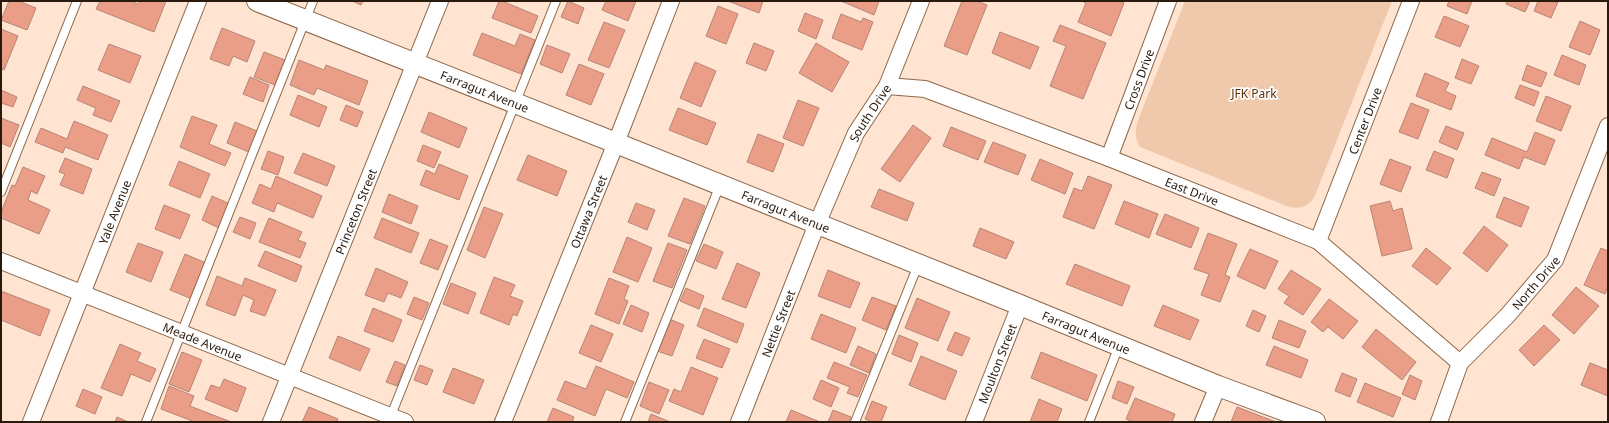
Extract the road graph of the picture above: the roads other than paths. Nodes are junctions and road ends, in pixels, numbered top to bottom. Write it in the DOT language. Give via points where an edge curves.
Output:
graph roads {
  1 [pos="77,1"];
  2 [pos="198,1"];
  3 [pos="256,1"];
  4 [pos="313,1"];
  5 [pos="440,1"];
  6 [pos="556,1"];
  7 [pos="671,1"];
  8 [pos="921,1"];
  9 [pos="1168,1"];
  10 [pos="1411,1"];
  11 [pos="305,21"];
  12 [pos="414,64"];
  13 [pos="887,86"];
  14 [pos="515,104"];
  15 [pos="1608,126"];
  16 [pos="616,143"];
  17 [pos="1109,158"];
  18 [pos="720,185"];
  19 [pos="1,192"];
  20 [pos="817,224"];
  21 [pos="1318,242"];
  22 [pos="1,261"];
  23 [pos="918,265"];
  24 [pos="81,293"];
  25 [pos="1020,305"];
  26 [pos="181,333"];
  27 [pos="1119,346"];
  28 [pos="1460,363"];
  29 [pos="290,376"];
  30 [pos="1218,386"];
  31 [pos="394,420"];
  32 [pos="31,422"];
  33 [pos="146,422"];
  34 [pos="271,422"];
  35 [pos="503,422"];
  36 [pos="625,422"];
  37 [pos="738,422"];
  38 [pos="855,422"];
  39 [pos="974,422"];
  40 [pos="1089,422"];
  41 [pos="1204,422"];
  42 [pos="1316,422"];
  43 [pos="1439,422"];
  1 -- 19 [label="lane"];
  2 -- 24 [label="street, Yale Avenue"];
  3 -- 11 [label="street, Farragut Avenue"];
  4 -- 11 [label="lane"];
  5 -- 12 [label="street, Princeton Street"];
  6 -- 14 [label="lane"];
  7 -- 16 [label="street, Ottawa Street"];
  8 -- 13 [label="street, South Drive"];
  9 -- 17 [label="street, Cross Drive"];
  10 -- 21 [label="street, Center Drive"];
  11 -- 12 [label="street, Farragut Avenue"];
  11 -- 26 [label="lane"];
  12 -- 14 [label="street, Farragut Avenue"];
  12 -- 29 [label="street, Princeton Street"];
  13 -- 17 [label="street, East Drive" via="925,89"];
  13 -- 20 [label="street, South Drive" via="856,133"];
  14 -- 16 [label="street, Farragut Avenue"];
  14 -- 31 [label="lane"];
  15 -- 28 [label="street, North Drive" via="1555,260 1507,316"];
  16 -- 18 [label="street, Farragut Avenue"];
  16 -- 35 [label="street, Ottawa Street"];
  17 -- 21 [label="street, East Drive"];
  18 -- 20 [label="street, Farragut Avenue"];
  18 -- 36 [label="lane"];
  20 -- 23 [label="street, Farragut Avenue"];
  20 -- 37 [label="street, Nettie Street"];
  21 -- 28 [label="street, East Drive"];
  22 -- 24 [label="street, Meade Avenue"];
  23 -- 25 [label="street, Farragut Avenue"];
  23 -- 38 [label="lane"];
  24 -- 26 [label="street, Meade Avenue"];
  24 -- 32 [label="street, Yale Avenue"];
  25 -- 27 [label="street, Farragut Avenue"];
  25 -- 39 [label="street, Moulton Street"];
  26 -- 29 [label="street, Meade Avenue"];
  26 -- 33 [label="lane"];
  27 -- 30 [label="street, Farragut Avenue"];
  27 -- 40 [label="lane"];
  28 -- 43 [label="street, North Drive"];
  29 -- 31 [label="street, Meade Avenue"];
  29 -- 34 [label="street, Princeton Street"];
  30 -- 41 [label="street"];
  30 -- 42 [label="street, Farragut Avenue"];
}
